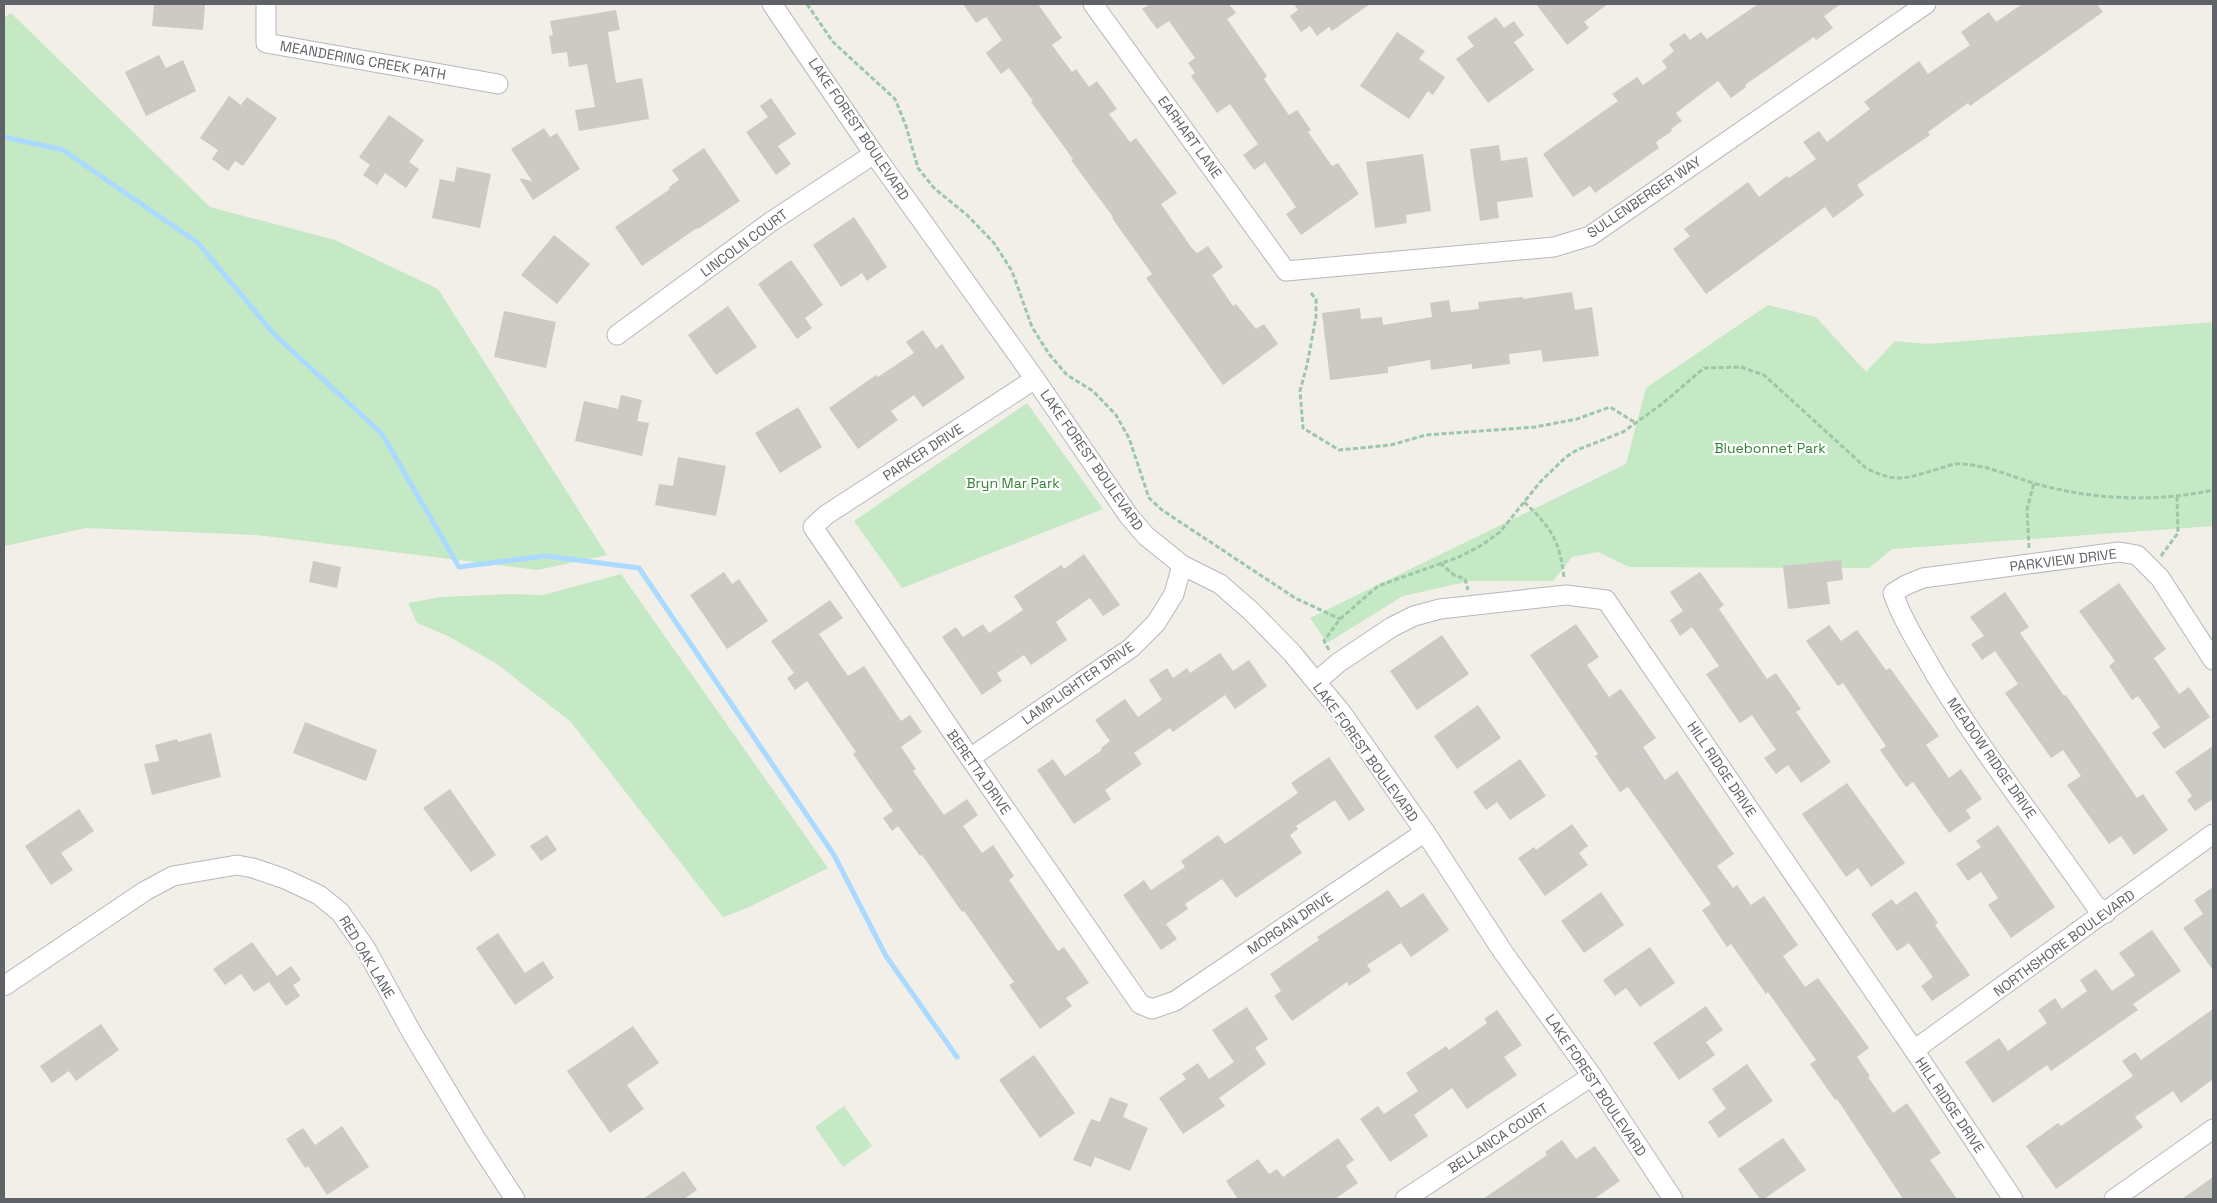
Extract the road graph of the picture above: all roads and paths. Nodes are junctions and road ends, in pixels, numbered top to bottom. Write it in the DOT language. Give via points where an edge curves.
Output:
graph roads {
  1 [pos="266,4"];
  2 [pos="772,4"];
  3 [pos="807,4"];
  4 [pos="1093,4"];
  5 [pos="1926,4"];
  6 [pos="498,84"];
  7 [pos="874,154"];
  8 [pos="1286,271"];
  9 [pos="1311,293"];
  10 [pos="617,335"];
  11 [pos="1034,379"];
  12 [pos="1636,423"];
  13 [pos="2034,483"];
  14 [pos="2213,490"];
  15 [pos="2177,497"];
  16 [pos="1524,502"];
  17 [pos="813,527"];
  18 [pos="1440,563"];
  19 [pos="2032,564"];
  20 [pos="1182,566"];
  21 [pos="2152,570"];
  22 [pos="1894,593"];
  23 [pos="1566,595"];
  24 [pos="1473,605"];
  25 [pos="1340,618"];
  26 [pos="2213,660"];
  27 [pos="1338,663"];
  28 [pos="1316,682"];
  29 [pos="970,758"];
  30 [pos="1425,832"];
  31 [pos="2213,834"];
  32 [pos="2106,913"];
  33 [pos="4,986"];
  34 [pos="1152,1009"];
  35 [pos="1914,1050"];
  36 [pos="1592,1076"];
  37 [pos="2213,1129"];
  38 [pos="516,1199"];
  39 [pos="1405,1199"];
  40 [pos="1673,1199"];
  41 [pos="2013,1199"];
  42 [pos="2114,1199"];
  1 -- 6 [label="street, MEANDERING CREEK PATH" via="266,43"];
  2 -- 7 [label="street, LAKE FOREST BOULEVARD"];
  3 -- 25 [label="path" via="833,42 895,99 918,168 934,188 994,243 1012,271 1032,327 1049,354 1067,375 1094,391 1116,415 1129,438 1148,498 1287,593"];
  4 -- 8 [label="street, EARHART LANE"];
  5 -- 8 [label="street, SULLENBERGER WAY" via="1590,236 1554,246"];
  7 -- 10 [label="street, LINCOLN COURT" via="772,221"];
  7 -- 11 [label="street, LAKE FOREST BOULEVARD"];
  9 -- 12 [label="path" via="1316,299 1316,316 1300,391 1303,428 1339,450 1391,445 1426,435 1535,427 1610,407"];
  11 -- 17 [label="street, PARKER DRIVE" via="826,514"];
  11 -- 20 [label="street, LAKE FOREST BOULEVARD" via="1128,515 1146,536"];
  12 -- 13 [label="path" via="1698,371 1717,366 1741,367 1764,375 1866,468 1884,477 1896,479 1958,463 1983,466"];
  12 -- 16 [label="path" via="1566,457"];
  13 -- 15 [label="path" via="2066,491 2127,498"];
  13 -- 19 [label="path" via="2027,509"];
  14 -- 15 [label="path"];
  15 -- 21 [label="path" via="2178,533"];
  16 -- 18 [label="path" via="1500,532 1459,557"];
  16 -- 23 [label="path" via="1545,522 1557,542"];
  17 -- 29 [label="street, BERETTA DRIVE"];
  18 -- 24 [label="path" via="1454,575 1465,579"];
  18 -- 25 [label="path" via="1378,586"];
  19 -- 21 [label="street, PARKVIEW DRIVE" via="2119,552 2137,555"];
  19 -- 22 [label="street, PARKVIEW DRIVE" via="1923,578"];
  20 -- 28 [label="street, LAKE FOREST BOULEVARD" via="1220,584 1251,611"];
  20 -- 29 [label="street, LAMPLIGHTER DRIVE" via="1174,594 1156,623 1131,648"];
  21 -- 26 [label="street, PARKVIEW DRIVE"];
  22 -- 32 [label="street, MEADOW RIDGE DRIVE" via="1909,629 1954,704 2096,905"];
  23 -- 24 [label="street, HILL RIDGE DRIVE"];
  23 -- 35 [label="street, HILL RIDGE DRIVE" via="1606,600"];
  24 -- 27 [label="street, HILL RIDGE DRIVE" via="1414,616 1392,626"];
  25 -- 27 [label="path" via="1324,641"];
  27 -- 28 [label="street, HILL RIDGE DRIVE"];
  28 -- 30 [label="street, LAKE FOREST BOULEVARD" via="1341,712"];
  29 -- 34 [label="street, BERETTA DRIVE" via="1134,996 1140,1004"];
  30 -- 34 [label="street, MORGAN DRIVE" via="1175,1001"];
  30 -- 36 [label="street, LAKE FOREST BOULEVARD" via="1503,952"];
  31 -- 32 [label="street, NORTHSHORE BOULEVARD"];
  32 -- 35 [label="street, NORTHSHORE BOULEVARD"];
  33 -- 38 [label="street, RED OAK LANE" via="172,876 237,865 285,879 319,895 340,912 366,949 412,1033"];
  35 -- 41 [label="street, HILL RIDGE DRIVE"];
  36 -- 39 [label="street, BELLANCA COURT"];
  36 -- 40 [label="street, LAKE FOREST BOULEVARD"];
  37 -- 42 [label="street"];
}
